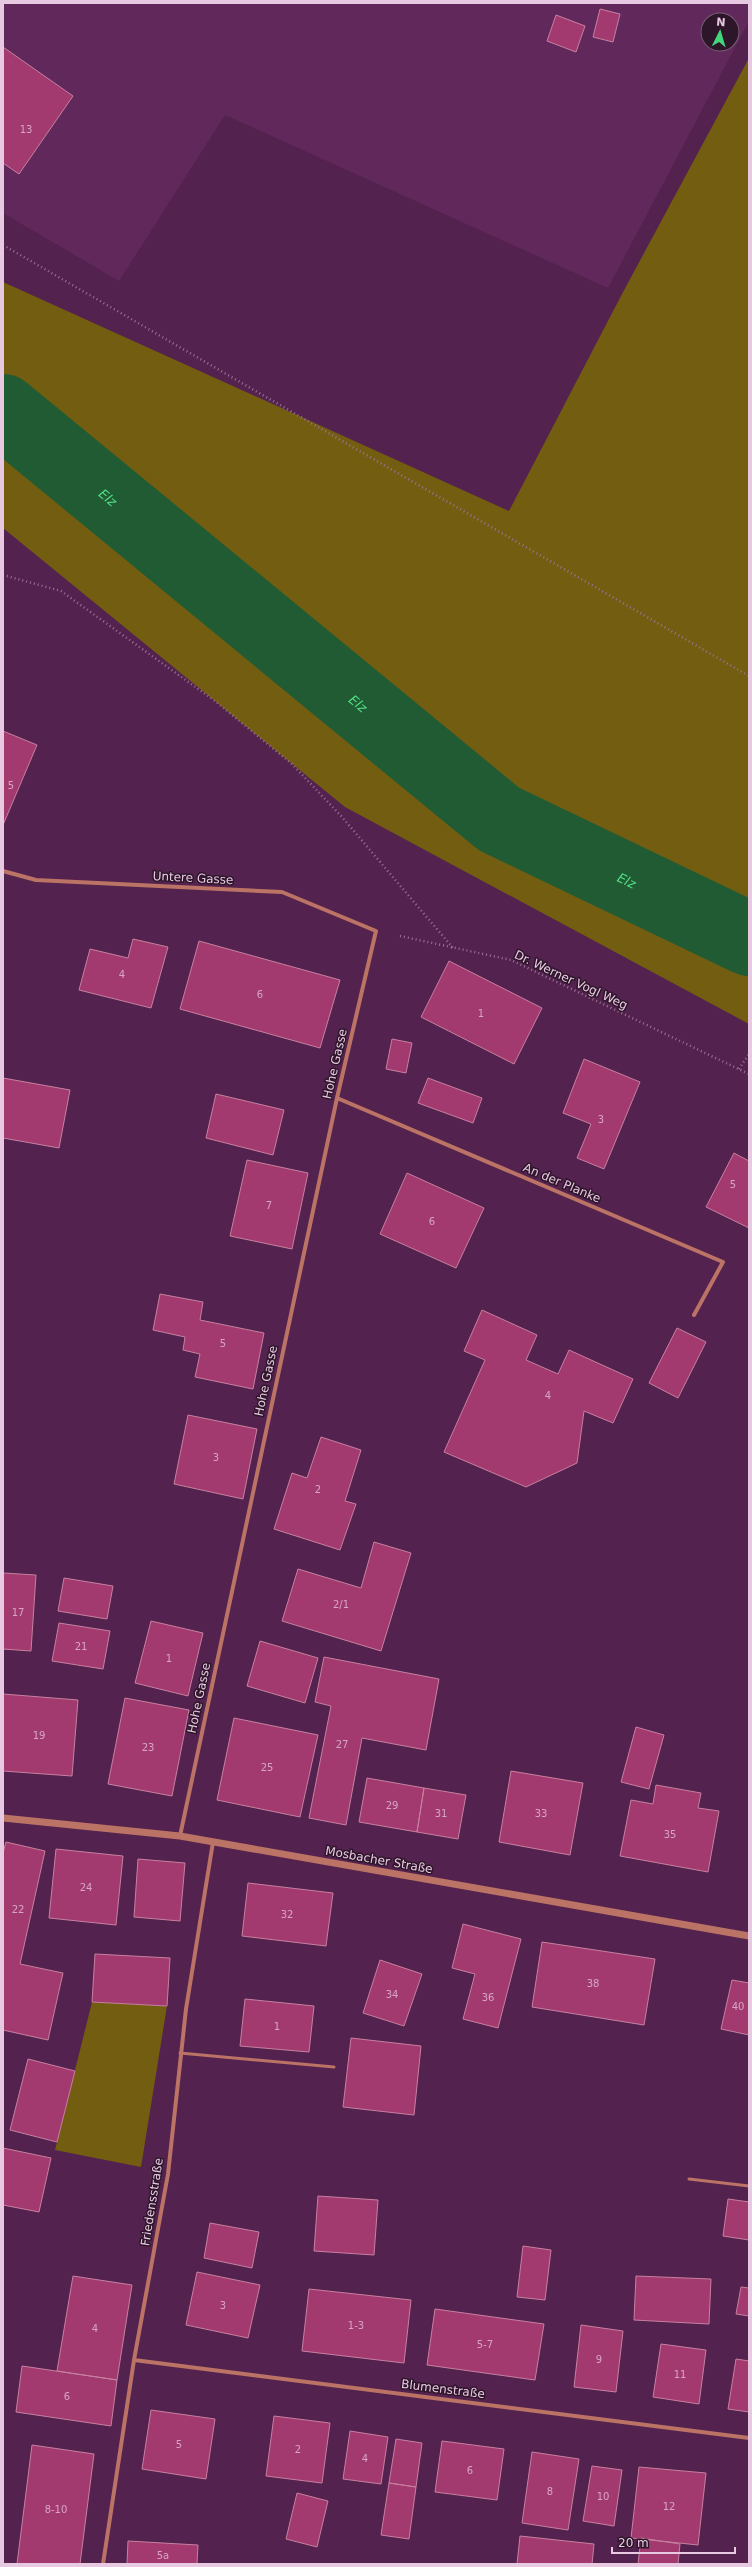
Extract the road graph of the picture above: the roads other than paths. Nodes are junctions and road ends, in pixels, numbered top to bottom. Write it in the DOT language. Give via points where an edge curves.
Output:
graph roads {
  1 [pos="3,871"];
  2 [pos="376,931"];
  3 [pos="337,1098"];
  4 [pos="694,1315"];
  5 [pos="3,1818"];
  6 [pos="180,1836"];
  7 [pos="213,1842"];
  8 [pos="749,1936"];
  9 [pos="180,2053"];
  10 [pos="334,2067"];
  11 [pos="689,2179"];
  12 [pos="749,2186"];
  13 [pos="134,2360"];
  14 [pos="749,2438"];
  15 [pos="103,2564"];
  1 -- 2 [label="street, Untere Gasse" via="36,880 282,892"];
  2 -- 3 [label="street, Hohe Gasse"];
  3 -- 4 [label="street, An der Planke" via="723,1262"];
  3 -- 6 [label="street, Hohe Gasse"];
  5 -- 6 [label="street, Mosbacher Straße"];
  6 -- 7 [label="street, Mosbacher Straße"];
  7 -- 8 [label="street, Mosbacher Straße"];
  7 -- 9 [label="street, Friedensstraße"];
  9 -- 10 [label="lane"];
  9 -- 13 [label="street, Friedensstraße" via="168,2174"];
  11 -- 12 [label="lane"];
  13 -- 14 [label="street, Blumenstraße"];
  13 -- 15 [label="street, Friedensstraße"];
}
